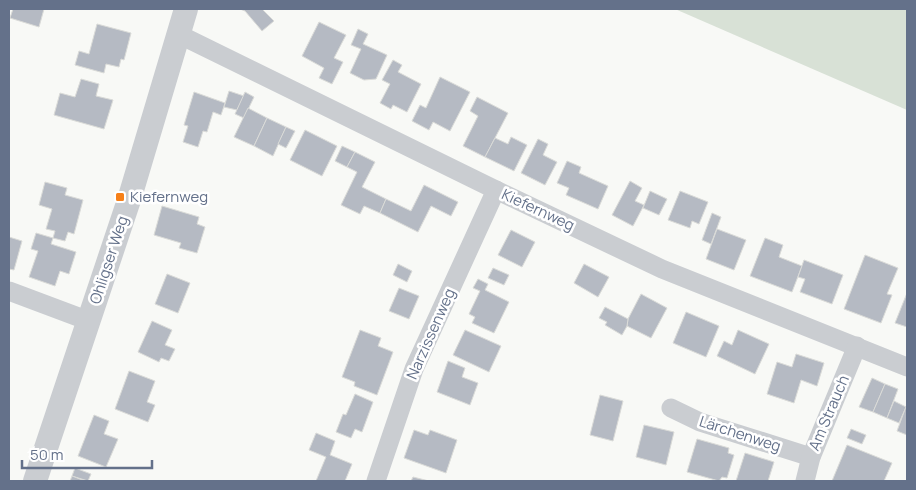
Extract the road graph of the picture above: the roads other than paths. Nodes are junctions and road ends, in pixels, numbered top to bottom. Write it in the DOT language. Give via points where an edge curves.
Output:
graph roads {
  1 [pos="186,9"];
  2 [pos="178,34"];
  3 [pos="496,190"];
  4 [pos="9,291"];
  5 [pos="90,321"];
  6 [pos="857,346"];
  7 [pos="907,367"];
  8 [pos="671,408"];
  9 [pos="811,457"];
  10 [pos="35,481"];
  11 [pos="376,481"];
  12 [pos="805,481"];
  1 -- 2 [label="street, Ohligser Weg"];
  2 -- 3 [label="street, Kiefernweg"];
  2 -- 5 [label="street, Ohligser Weg"];
  3 -- 6 [label="street, Kiefernweg" via="662,269"];
  3 -- 11 [label="street, Narzissenweg" via="414,370"];
  4 -- 5 [label="street"];
  5 -- 10 [label="street, Ohligser Weg"];
  6 -- 7 [label="street, Kiefernweg"];
  6 -- 9 [label="street, Am Strauch"];
  8 -- 9 [label="street, Lärchenweg" via="700,422"];
  9 -- 12 [label="street, Am Strauch"];
}
